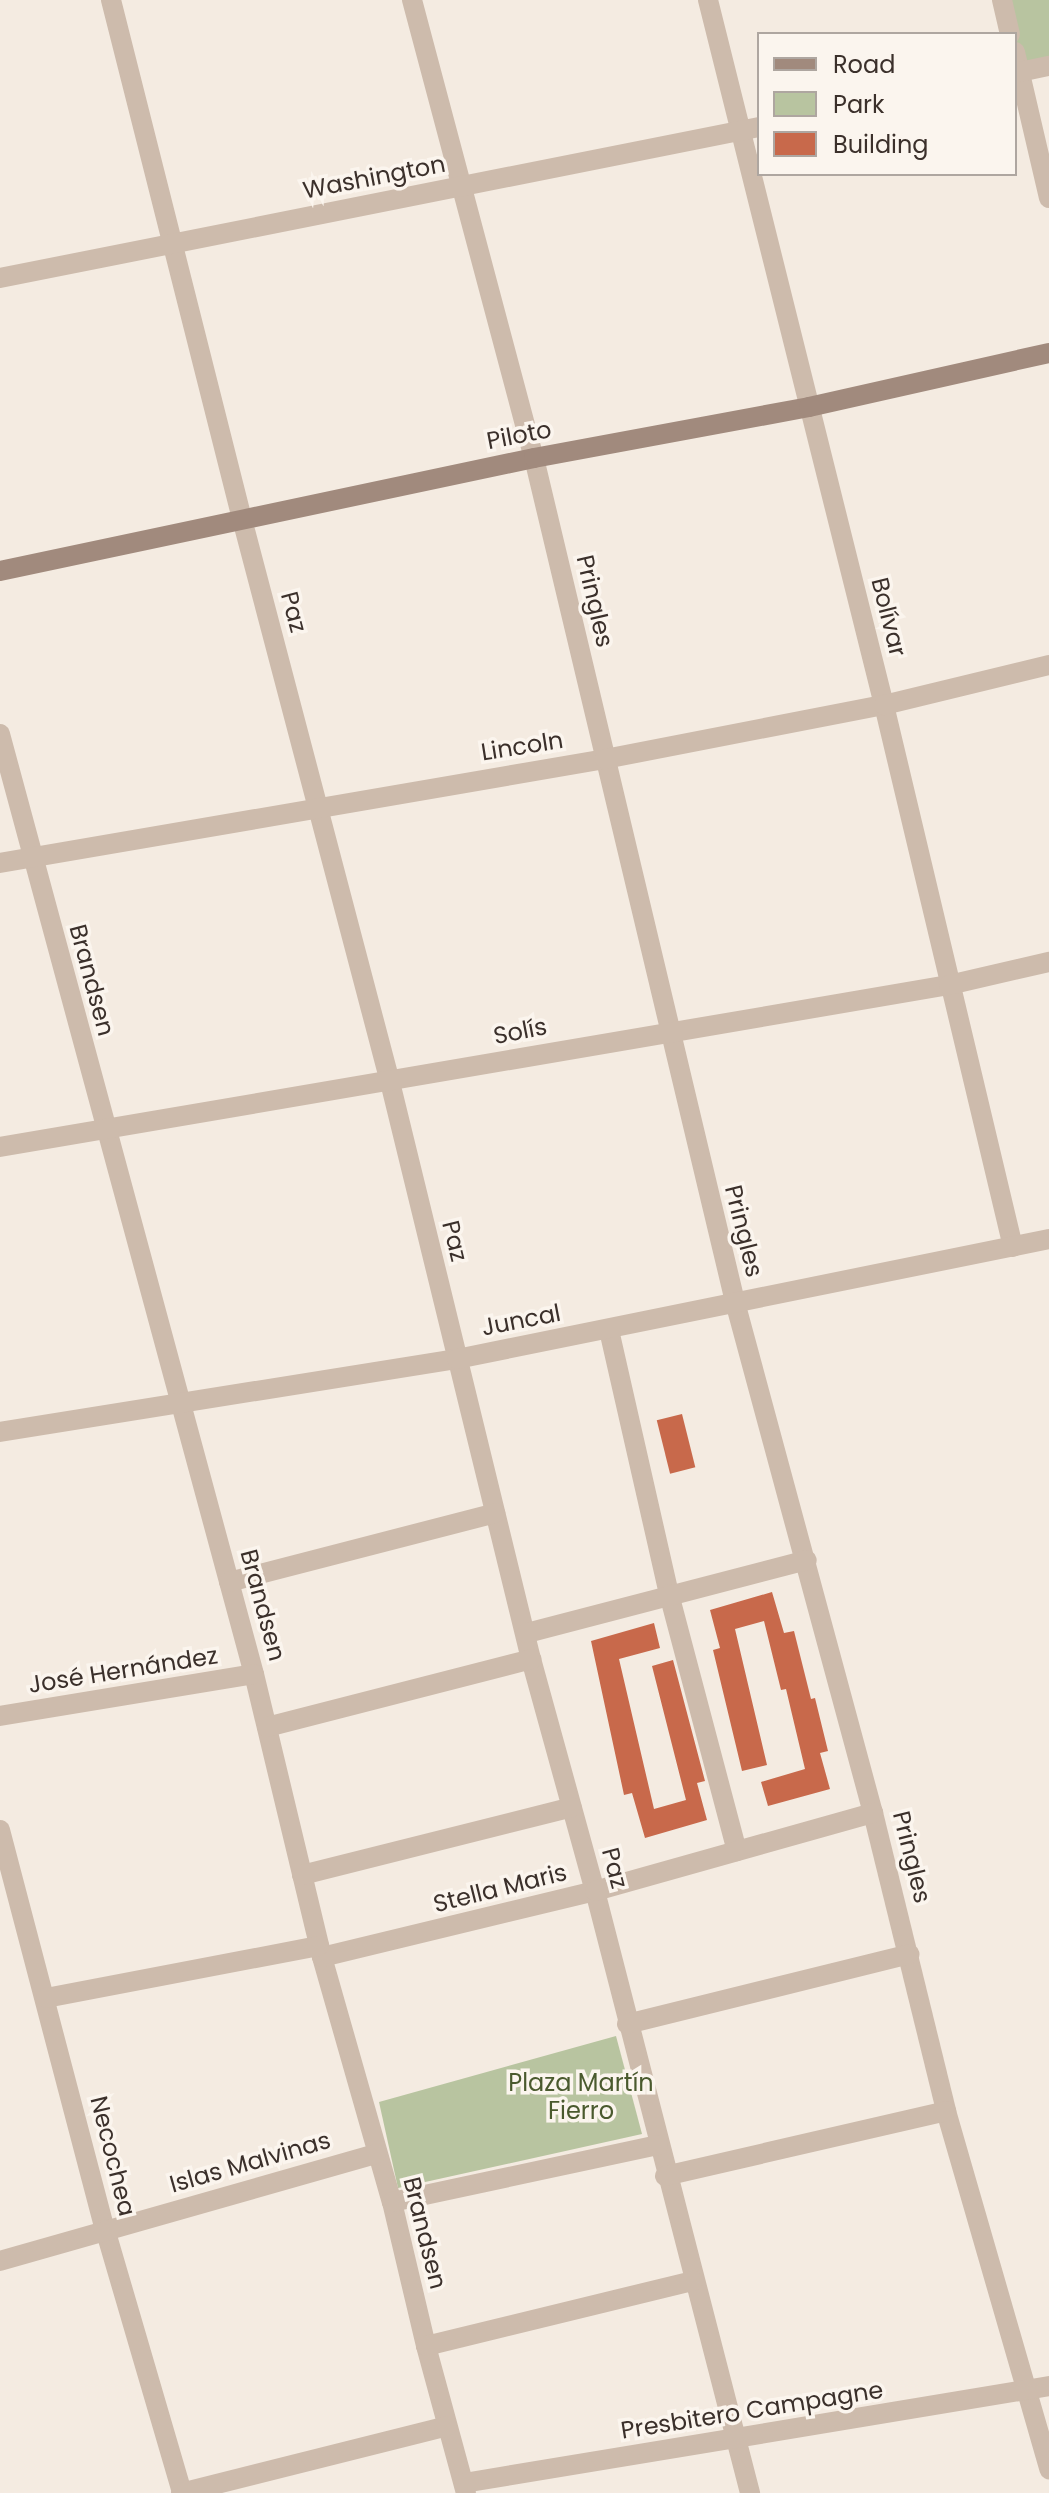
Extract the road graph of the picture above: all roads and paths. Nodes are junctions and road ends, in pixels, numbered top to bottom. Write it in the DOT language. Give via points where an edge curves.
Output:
graph roads {
  1 [pos="111,0"];
  2 [pos="412,0"];
  3 [pos="708,0"];
  4 [pos="1002,0"];
  5 [pos="1010,32"];
  6 [pos="1017,65"];
  7 [pos="1049,66"];
  8 [pos="750,129"];
  9 [pos="757,162"];
  10 [pos="760,176"];
  11 [pos="463,185"];
  12 [pos="1049,198"];
  13 [pos="174,244"];
  14 [pos="0,278"];
  15 [pos="1049,353"];
  16 [pos="809,407"];
  17 [pos="534,458"];
  18 [pos="242,519"];
  19 [pos="0,571"];
  20 [pos="1049,665"];
  21 [pos="884,705"];
  22 [pos="0,734"];
  23 [pos="605,759"];
  24 [pos="319,805"];
  25 [pos="32,857"];
  26 [pos="0,863"];
  27 [pos="1049,962"];
  28 [pos="949,985"];
  29 [pos="668,1030"];
  30 [pos="390,1082"];
  31 [pos="106,1131"];
  32 [pos="0,1147"];
  33 [pos="1049,1239"];
  34 [pos="1013,1247"];
  35 [pos="735,1302"];
  36 [pos="609,1330"];
  37 [pos="457,1359"];
  38 [pos="183,1404"];
  39 [pos="0,1432"];
  40 [pos="495,1513"];
  41 [pos="807,1560"];
  42 [pos="229,1582"];
  43 [pos="669,1594"];
  44 [pos="527,1633"];
  45 [pos="531,1659"];
  46 [pos="254,1674"];
  47 [pos="0,1716"];
  48 [pos="267,1727"];
  49 [pos="572,1807"];
  50 [pos="873,1813"];
  51 [pos="0,1830"];
  52 [pos="737,1851"];
  53 [pos="3,1857"];
  54 [pos="302,1875"];
  55 [pos="595,1891"];
  56 [pos="320,1952"];
  57 [pos="909,1954"];
  58 [pos="46,1998"];
  59 [pos="627,2024"];
  60 [pos="946,2111"];
  61 [pos="658,2145"];
  62 [pos="376,2154"];
  63 [pos="665,2176"];
  64 [pos="392,2202"];
  65 [pos="105,2229"];
  66 [pos="0,2261"];
  67 [pos="693,2281"];
  68 [pos="426,2346"];
  69 [pos="1039,2388"];
  70 [pos="447,2426"];
  71 [pos="735,2440"];
  72 [pos="1049,2469"];
  73 [pos="465,2488"];
  74 [pos="182,2493"];
  75 [pos="750,2493"];
  1 -- 13 [label="street, Paz"];
  2 -- 11 [label="street, Pringles"];
  3 -- 8 [label="street, Bolívar"];
  4 -- 5 [label="street"];
  6 -- 7 [label="street"];
  6 -- 12 [label="street"];
  8 -- 9 [label="street, Bolívar"];
  8 -- 11 [label="street, Washington"];
  10 -- 16 [label="street, Bolívar"];
  11 -- 13 [label="street, Washington"];
  11 -- 17 [label="street, Pringles"];
  13 -- 14 [label="street, Washington"];
  13 -- 18 [label="street, Paz"];
  15 -- 16 [label="main road, Piloto"];
  16 -- 17 [label="main road, Piloto"];
  16 -- 21 [label="street, Bolívar"];
  17 -- 18 [label="main road, Piloto"];
  17 -- 23 [label="street, Pringles"];
  18 -- 19 [label="main road, Piloto"];
  18 -- 24 [label="street, Paz"];
  20 -- 21 [label="street, Lincoln"];
  21 -- 23 [label="street, Lincoln"];
  21 -- 28 [label="street, Bolívar"];
  22 -- 25 [label="street, Brandsen"];
  23 -- 24 [label="street, Lincoln"];
  23 -- 29 [label="street, Pringles"];
  24 -- 25 [label="street, Lincoln"];
  24 -- 30 [label="street, Paz"];
  25 -- 26 [label="street, Lincoln"];
  25 -- 31 [label="street, Brandsen"];
  27 -- 28 [label="street, Solís"];
  28 -- 29 [label="street, Solís"];
  28 -- 34 [label="street, Bolívar"];
  29 -- 30 [label="street, Solís"];
  29 -- 35 [label="street, Pringles"];
  30 -- 31 [label="street, Solís"];
  30 -- 37 [label="street, Paz"];
  31 -- 32 [label="street, Solís"];
  31 -- 38 [label="street, Brandsen"];
  33 -- 34 [label="street, Juncal"];
  34 -- 35 [label="street, Juncal"];
  35 -- 36 [label="street, Juncal"];
  35 -- 41 [label="street, Pringles"];
  36 -- 37 [label="street, Juncal"];
  36 -- 43 [label="street"];
  37 -- 38 [label="street, Juncal"];
  37 -- 40 [label="street, Paz"];
  38 -- 39 [label="street, Juncal"];
  38 -- 42 [label="street, Brandsen"];
  40 -- 42 [label="street"];
  40 -- 44 [label="street, Paz"];
  41 -- 43 [label="street"];
  41 -- 50 [label="street, Pringles"];
  42 -- 46 [label="street, Brandsen"];
  43 -- 44 [label="street"];
  43 -- 52 [label="street"];
  44 -- 45 [label="street, Paz"];
  45 -- 48 [label="street"];
  45 -- 49 [label="street, Paz"];
  46 -- 47 [label="street, José Hernández"];
  46 -- 48 [label="street, Brandsen"];
  48 -- 54 [label="street, Brandsen"];
  49 -- 54 [label="street"];
  49 -- 55 [label="street, Paz"];
  50 -- 52 [label="street, Stella Maris"];
  50 -- 57 [label="street, Pringles"];
  51 -- 53 [label="street, Necochea"];
  52 -- 55 [label="street, Stella Maris"];
  53 -- 58 [label="street, Necochea"];
  54 -- 56 [label="street, Brandsen"];
  55 -- 56 [label="street, Stella Maris"];
  55 -- 59 [label="street, Paz"];
  56 -- 58 [label="street, Stella Maris"];
  56 -- 62 [label="street, Brandsen"];
  57 -- 59 [label="street"];
  57 -- 60 [label="street, Pringles"];
  58 -- 65 [label="street, Necochea"];
  59 -- 61 [label="street, Paz"];
  60 -- 63 [label="street"];
  60 -- 69 [label="street, Pringles"];
  61 -- 63 [label="street, Paz"];
  61 -- 64 [label="street"];
  62 -- 64 [label="street, Brandsen"];
  62 -- 65 [label="street, Islas Malvinas"];
  63 -- 67 [label="street, Paz"];
  64 -- 68 [label="street, Brandsen"];
  65 -- 66 [label="street, Islas Malvinas"];
  65 -- 74 [label="street, Necochea"];
  67 -- 68 [label="street"];
  67 -- 71 [label="street, Paz"];
  68 -- 70 [label="street, Brandsen"];
  69 -- 71 [label="street, Presbitero Campagne"];
  69 -- 72 [label="street, Pringles"];
  70 -- 73 [label="street, Brandsen"];
  70 -- 74 [label="street"];
  71 -- 73 [label="street, Presbitero Campagne"];
  71 -- 75 [label="street, Paz"];
}
